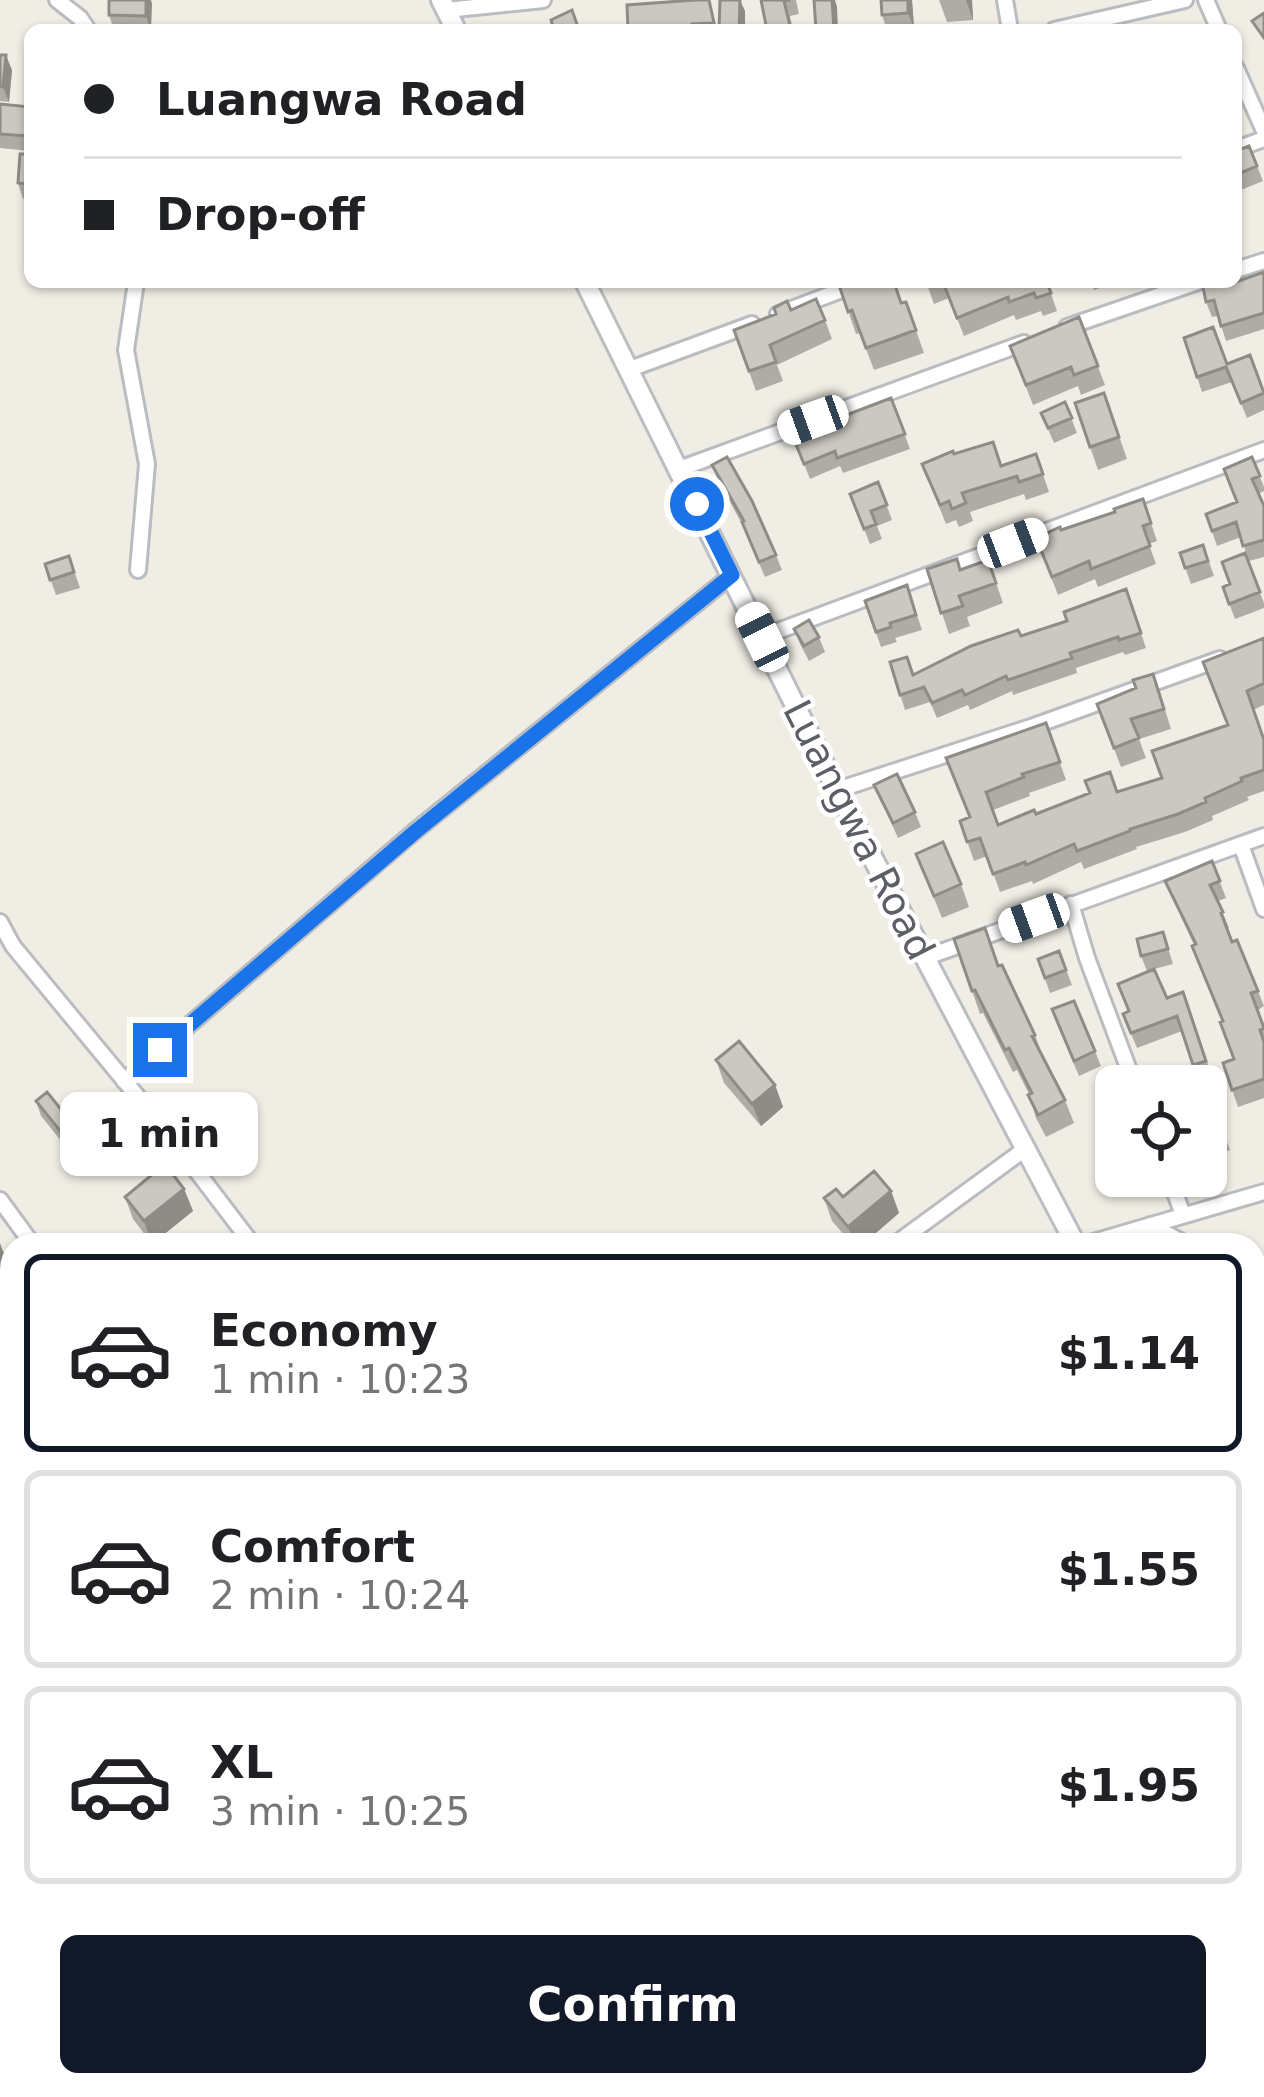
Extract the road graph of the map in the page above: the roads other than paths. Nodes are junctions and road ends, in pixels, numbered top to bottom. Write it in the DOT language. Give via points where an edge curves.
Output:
graph roads {
  1 [pos="57,0"];
  2 [pos="543,0"];
  3 [pos="1185,0"];
  4 [pos="444,5"];
  5 [pos="84,24"];
  6 [pos="1080,24"];
  7 [pos="1242,82"];
  8 [pos="1264,135"];
  9 [pos="135,288"];
  10 [pos="589,288"];
  11 [pos="847,288"];
  12 [pos="1180,288"];
  13 [pos="630,369"];
  14 [pos="1264,450"];
  15 [pos="680,469"];
  16 [pos="138,570"];
  17 [pos="732,575"];
  18 [pos="762,637"];
  19 [pos="1244,651"];
  20 [pos="837,790"];
  21 [pos="1264,836"];
  22 [pos="1241,845"];
  23 [pos="1071,904"];
  24 [pos="1264,909"];
  25 [pos="0,922"];
  26 [pos="924,958"];
  27 [pos="1127,1065"];
  28 [pos="124,1081"];
  29 [pos="1025,1149"];
  30 [pos="1264,1192"];
  31 [pos="1177,1197"];
  32 [pos="0,1200"];
  33 [pos="1184,1215"];
  34 [pos="1150,1225"];
  35 [pos="24,1233"];
  36 [pos="244,1233"];
  37 [pos="910,1233"];
  38 [pos="1073,1233"];
  39 [pos="1122,1233"];
  40 [pos="1165,1233"];
  1 -- 5 [label="street"];
  2 -- 4 [label="street"];
  3 -- 6 [label="street"];
  7 -- 8 [label="street"];
  9 -- 16 [label="street" via="126,350 147,454"];
  10 -- 13 [label="street, Luangwa Road"];
  11 -- 13 [label="street"];
  12 -- 15 [label="street"];
  13 -- 15 [label="street, Luangwa Road"];
  14 -- 18 [label="street"];
  15 -- 17 [label="street, Luangwa Road"];
  17 -- 18 [label="street, Luangwa Road"];
  17 -- 28 [label="street"];
  18 -- 20 [label="street, Luangwa Road"];
  19 -- 20 [label="street"];
  20 -- 26 [label="street, Luangwa Road"];
  21 -- 22 [label="street"];
  22 -- 23 [label="street"];
  22 -- 24 [label="street"];
  23 -- 26 [label="street"];
  23 -- 27 [label="street"];
  25 -- 28 [label="street"];
  26 -- 29 [label="street, Luangwa Road"];
  28 -- 36 [label="street"];
  29 -- 37 [label="street"];
  29 -- 38 [label="street, Luangwa Road"];
  30 -- 33 [label="street"];
  31 -- 33 [label="street"];
  32 -- 35 [label="street"];
  33 -- 34 [label="street"];
  34 -- 39 [label="street"];
  34 -- 40 [label="street"];
}
